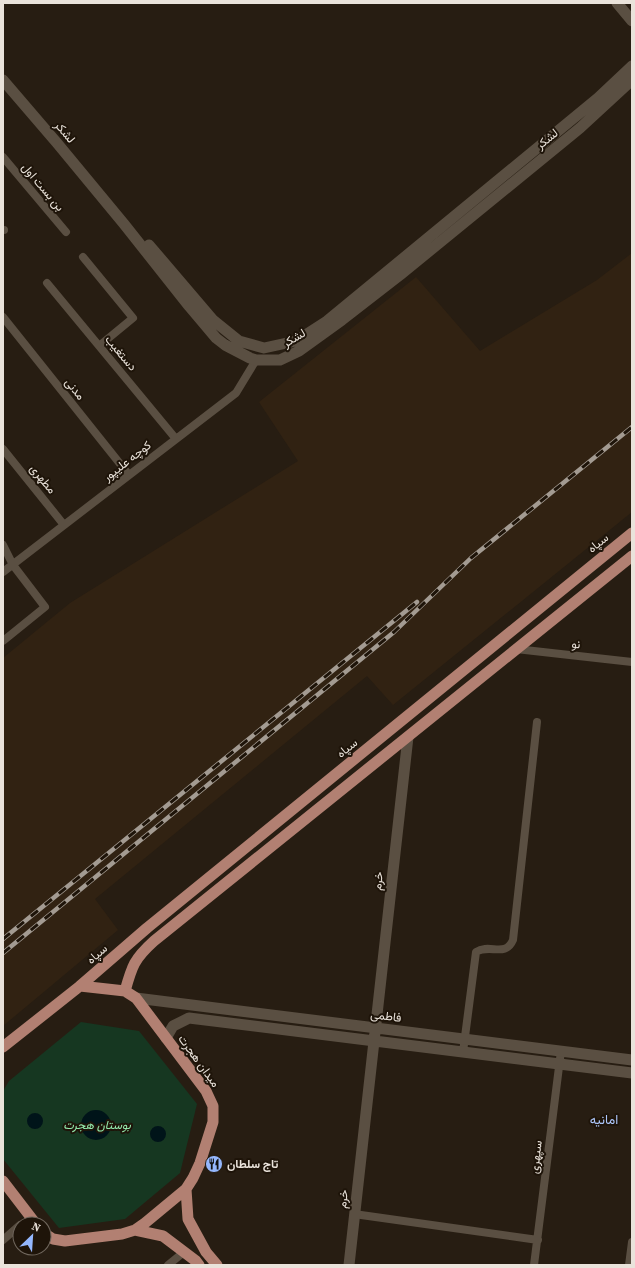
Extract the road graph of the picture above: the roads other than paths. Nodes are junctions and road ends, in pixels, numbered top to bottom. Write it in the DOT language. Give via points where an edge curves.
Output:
graph roads {
  1 [pos="617,3"];
  2 [pos="632,21"];
  3 [pos="632,66"];
  4 [pos="3,71"];
  5 [pos="632,80"];
  6 [pos="4,84"];
  7 [pos="3,158"];
  8 [pos="66,232"];
  9 [pos="83,257"];
  10 [pos="47,283"];
  11 [pos="3,318"];
  12 [pos="99,346"];
  13 [pos="256,360"];
  14 [pos="176,439"];
  15 [pos="3,449"];
  16 [pos="129,475"];
  17 [pos="64,525"];
  18 [pos="632,533"];
  19 [pos="3,546"];
  20 [pos="632,556"];
  21 [pos="13,565"];
  22 [pos="3,572"];
  23 [pos="3,641"];
  24 [pos="516,649"];
  25 [pos="632,662"];
  26 [pos="537,722"];
  27 [pos="408,737"];
  28 [pos="80,986"];
  29 [pos="125,991"];
  30 [pos="136,998"];
  31 [pos="375,1028"];
  32 [pos="166,1038"];
  33 [pos="465,1039"];
  34 [pos="374,1041"];
  35 [pos="3,1046"];
  36 [pos="561,1051"];
  37 [pos="463,1052"];
  38 [pos="632,1060"];
  39 [pos="559,1064"];
  40 [pos="632,1073"];
  41 [pos="3,1181"];
  42 [pos="186,1189"];
  43 [pos="354,1214"];
  44 [pos="23,1216"];
  45 [pos="135,1230"];
  46 [pos="12,1234"];
  47 [pos="52,1238"];
  48 [pos="3,1240"];
  49 [pos="538,1240"];
  50 [pos="632,1242"];
  51 [pos="184,1252"];
  52 [pos="168,1265"];
  53 [pos="199,1265"];
  54 [pos="216,1265"];
  55 [pos="349,1265"];
  56 [pos="534,1265"];
  57 [pos="629,1265"];
  1 -- 2 [label="main road"];
  3 -- 4 [label="main road, لشکر" via="598,98 327,321 296,341 264,348 239,341 213,320"];
  5 -- 13 [label="main road, لشکر" via="580,128 342,320 300,351 280,360"];
  6 -- 13 [label="main road, لشکر" via="62,149 216,338"];
  7 -- 8 [label="street, بن بست اول"];
  9 -- 12 [label="street" via="133,318"];
  10 -- 12 [label="street, دستغیب"];
  11 -- 16 [label="street, مدنی"];
  12 -- 14 [label="street, دستغیب"];
  13 -- 14 [label="street, کوچه علیپور" via="236,393"];
  14 -- 16 [label="street, کوچه علیپور"];
  15 -- 17 [label="street, مطهری"];
  16 -- 17 [label="street, کوچه علیپور"];
  17 -- 21 [label="street, کوچه علیپور"];
  18 -- 28 [label="main road, سپاه" via="147,928"];
  19 -- 21 [label="street"];
  20 -- 24 [label="main road"];
  21 -- 22 [label="street, کوچه علیپور"];
  21 -- 23 [label="street" via="45,607"];
  24 -- 25 [label="street, نو"];
  24 -- 27 [label="main road"];
  26 -- 33 [label="street" via="513,940 506,949 481,949 476,952"];
  27 -- 29 [label="main road" via="141,952 134,963"];
  27 -- 31 [label="main road, خرم"];
  28 -- 29 [label="main road, میدان هجرت"];
  28 -- 35 [label="main road"];
  29 -- 30 [label="main road, میدان هجرت"];
  30 -- 31 [label="main road, فاطمی"];
  30 -- 32 [label="main road, میدان هجرت"];
  31 -- 33 [label="main road, فاطمی"];
  31 -- 34 [label="main road, خرم"];
  32 -- 34 [label="main road" via="173,1026 189,1018"];
  32 -- 42 [label="main road, میدان هجرت" via="206,1091 213,1106 213,1122 204,1150"];
  33 -- 36 [label="main road, فاطمی"];
  33 -- 37 [label="street"];
  34 -- 37 [label="main road"];
  34 -- 43 [label="main road, خرم"];
  36 -- 38 [label="main road, فاطمی"];
  36 -- 39 [label="street, سپهری"];
  37 -- 39 [label="main road"];
  39 -- 40 [label="main road"];
  39 -- 49 [label="street, سپهری"];
  41 -- 44 [label="main road"];
  42 -- 45 [label="main road, میدان هجرت"];
  42 -- 54 [label="main road" via="188,1219"];
  43 -- 49 [label="street"];
  43 -- 55 [label="main road, خرم"];
  45 -- 47 [label="main road, میدان هجرت" via="65,1241"];
  45 -- 51 [label="main road" via="163,1236"];
  46 -- 48 [label="street"];
  49 -- 56 [label="street, سپهری"];
  50 -- 57 [label="street"];
  51 -- 52 [label="street"];
  51 -- 53 [label="main road"];
}
